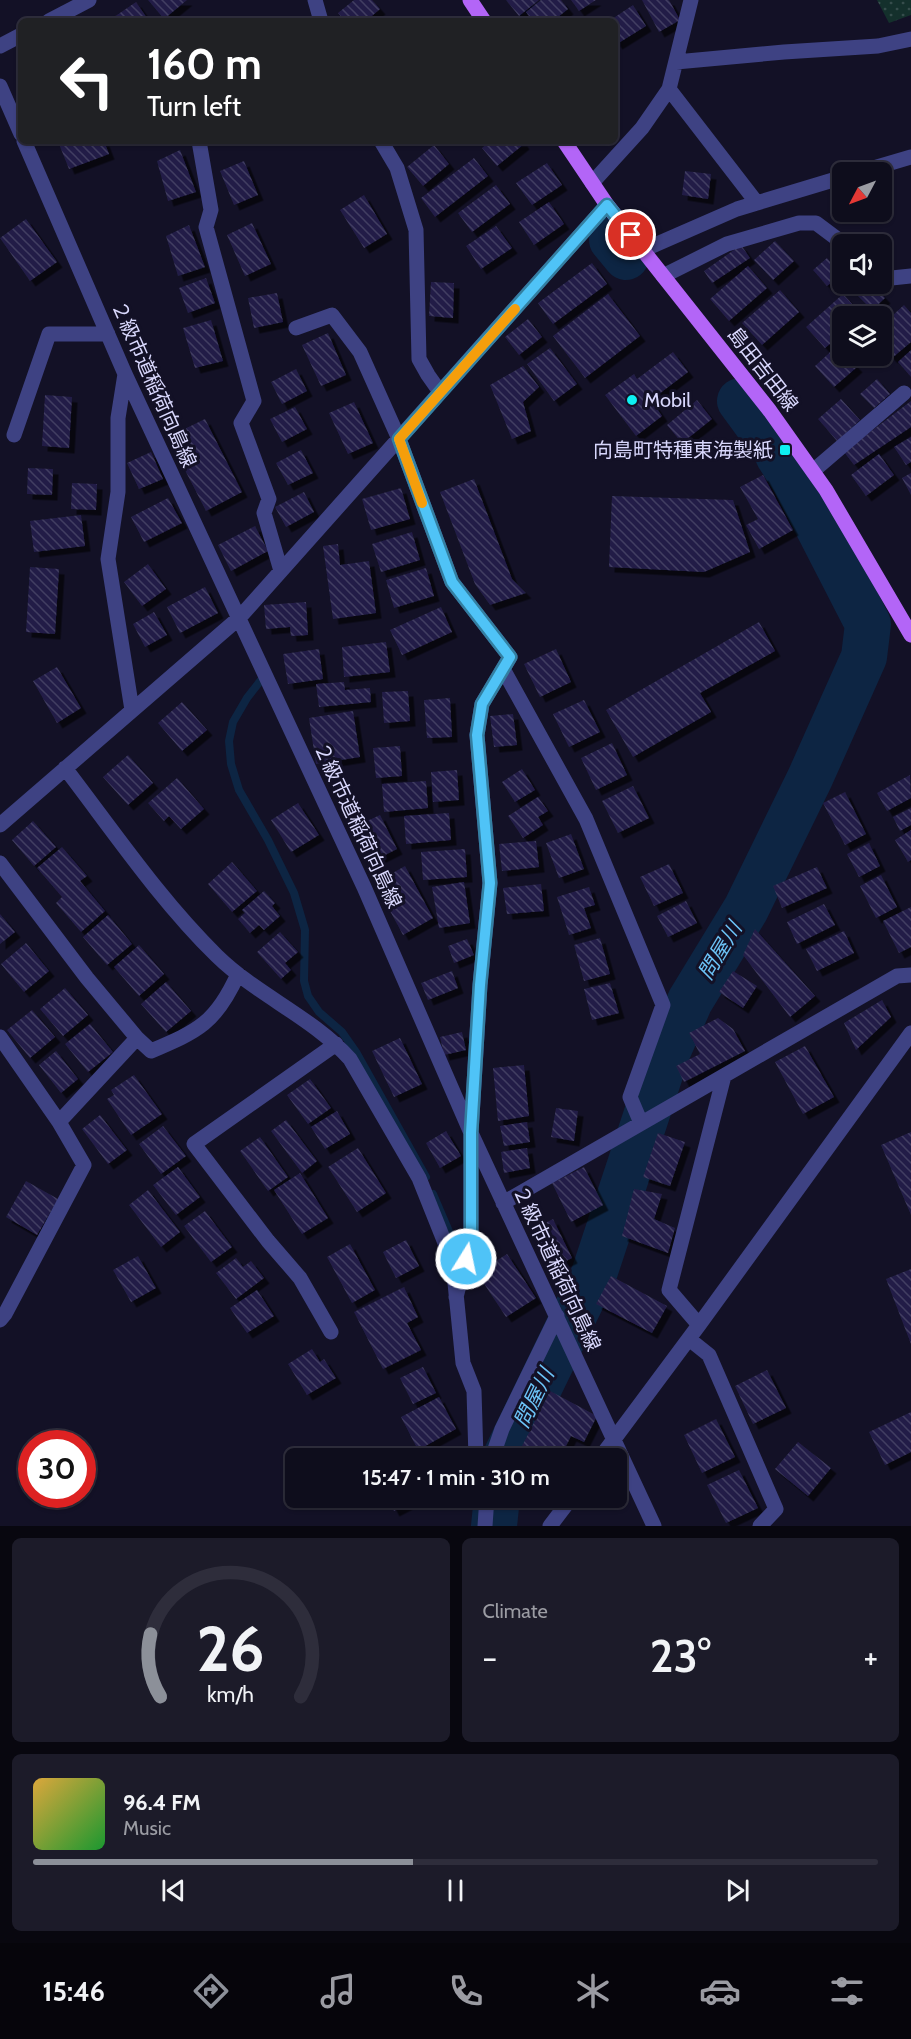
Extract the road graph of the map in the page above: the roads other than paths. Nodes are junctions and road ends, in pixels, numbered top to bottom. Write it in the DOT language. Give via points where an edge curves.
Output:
graph roads {
  1 [pos="89,0"];
  2 [pos="315,0"];
  3 [pos="470,0"];
  4 [pos="691,0"];
  5 [pos="54,18"];
  6 [pos="320,18"];
  7 [pos="482,18"];
  8 [pos="18,37"];
  9 [pos="911,39"];
  10 [pos="0,46"];
  11 [pos="676,62"];
  12 [pos="0,86"];
  13 [pos="669,89"];
  14 [pos="18,127"];
  15 [pos="25,144"];
  16 [pos="200,144"];
  17 [pos="383,144"];
  18 [pos="566,144"];
  19 [pos="911,157"];
  20 [pos="892,163"];
  21 [pos="832,180"];
  22 [pos="592,183"];
  23 [pos="758,203"];
  24 [pos="607,205"];
  25 [pos="832,235"];
  26 [pos="643,250"];
  27 [pos="663,276"];
  28 [pos="911,276"];
  29 [pos="892,278"];
  30 [pos="296,328"];
  31 [pos="108,334"];
  32 [pos="125,374"];
  33 [pos="440,392"];
  34 [pos="904,393"];
  35 [pos="14,435"];
  36 [pos="399,439"];
  37 [pos="813,471"];
  38 [pos="281,571"];
  39 [pos="239,618"];
  40 [pos="911,635"];
  41 [pos="503,669"];
  42 [pos="132,710"];
  43 [pos="65,768"];
  44 [pos="0,825"];
  45 [pos="0,863"];
  46 [pos="238,974"];
  47 [pos="911,975"];
  48 [pos="911,1033"];
  49 [pos="0,1037"];
  50 [pos="137,1038"];
  51 [pos="336,1044"];
  52 [pos="724,1076"];
  53 [pos="59,1122"];
  54 [pos="641,1123"];
  55 [pos="471,1133"];
  56 [pos="503,1203"];
  57 [pos="456,1297"];
  58 [pos="557,1316"];
  59 [pos="0,1320"];
  60 [pos="699,1325"];
  61 [pos="331,1332"];
  62 [pos="689,1339"];
  63 [pos="614,1439"];
  64 [pos="476,1448"];
  65 [pos="495,1448"];
  66 [pos="607,1448"];
  67 [pos="486,1508"];
  68 [pos="564,1508"];
  69 [pos="485,1526"];
  70 [pos="550,1526"];
  71 [pos="654,1526"];
  72 [pos="760,1526"];
  1 -- 5 [label="street"];
  2 -- 6 [label="street"];
  3 -- 7 [label="main road"];
  4 -- 11 [label="street"];
  8 -- 10 [label="street"];
  9 -- 11 [label="street" via="878,46"];
  11 -- 13 [label="street"];
  12 -- 14 [label="street"];
  13 -- 22 [label="street" via="642,128"];
  13 -- 23 [label="street"];
  15 -- 31 [label="street, ２級市道稲荷向島線"];
  16 -- 38 [label="street" via="211,210 206,228 254,400 241,423 269,499 264,513"];
  17 -- 33 [label="street" via="397,168 416,230 419,358"];
  18 -- 22 [label="main road, 島田吉田線"];
  19 -- 20 [label="street"];
  21 -- 23 [label="street"];
  22 -- 24 [label="main road, 島田吉田線"];
  23 -- 26 [label="street"];
  24 -- 26 [label="main road, 島田吉田線"];
  24 -- 33 [label="street"];
  25 -- 27 [label="street" via="816,223 799,223 727,244"];
  26 -- 27 [label="main road, 島田吉田線"];
  27 -- 37 [label="main road, 島田吉田線"];
  28 -- 29 [label="street"];
  30 -- 36 [label="street" via="332,315 360,352"];
  31 -- 32 [label="street, ２級市道稲荷向島線"];
  31 -- 35 [label="street" via="49,334"];
  32 -- 39 [label="street, ２級市道稲荷向島線"];
  32 -- 42 [label="street" via="118,418 118,492 108,559"];
  33 -- 36 [label="street"];
  34 -- 37 [label="street"];
  36 -- 38 [label="street"];
  36 -- 41 [label="street" via="452,582 510,657"];
  37 -- 40 [label="main road, 島田吉田線"];
  38 -- 39 [label="street"];
  39 -- 42 [label="street"];
  39 -- 55 [label="street, ２級市道稲荷向島線" via="364,887"];
  41 -- 54 [label="street" via="586,819 663,1005 630,1097"];
  41 -- 55 [label="street" via="482,704 477,735 490,883"];
  42 -- 43 [label="street"];
  43 -- 44 [label="street"];
  43 -- 46 [label="street" via="165,899"];
  45 -- 50 [label="street"];
  46 -- 50 [label="street" via="228,996 199,1029 151,1051"];
  46 -- 51 [label="street"];
  47 -- 52 [label="street" via="897,976"];
  48 -- 60 [label="street"];
  49 -- 53 [label="street"];
  50 -- 53 [label="street"];
  51 -- 57 [label="street" via="350,1059 419,1178 453,1263"];
  51 -- 61 [label="street" via="194,1144 300,1278"];
  52 -- 54 [label="street"];
  52 -- 60 [label="street" via="669,1290"];
  53 -- 59 [label="street" via="84,1165"];
  54 -- 56 [label="street"];
  55 -- 56 [label="street, ２級市道稲荷向島線"];
  55 -- 57 [label="street" via="471,1239"];
  56 -- 58 [label="street, ２級市道稲荷向島線"];
  57 -- 64 [label="street" via="462,1363 474,1391"];
  58 -- 63 [label="street, ２級市道稲荷向島線"];
  58 -- 65 [label="street"];
  60 -- 62 [label="street"];
  62 -- 63 [label="street"];
  62 -- 72 [label="street" via="709,1355 776,1509"];
  63 -- 66 [label="street"];
  63 -- 71 [label="street, ２級市道稲荷向島線"];
  67 -- 69 [label="street"];
  68 -- 70 [label="street"];
}
